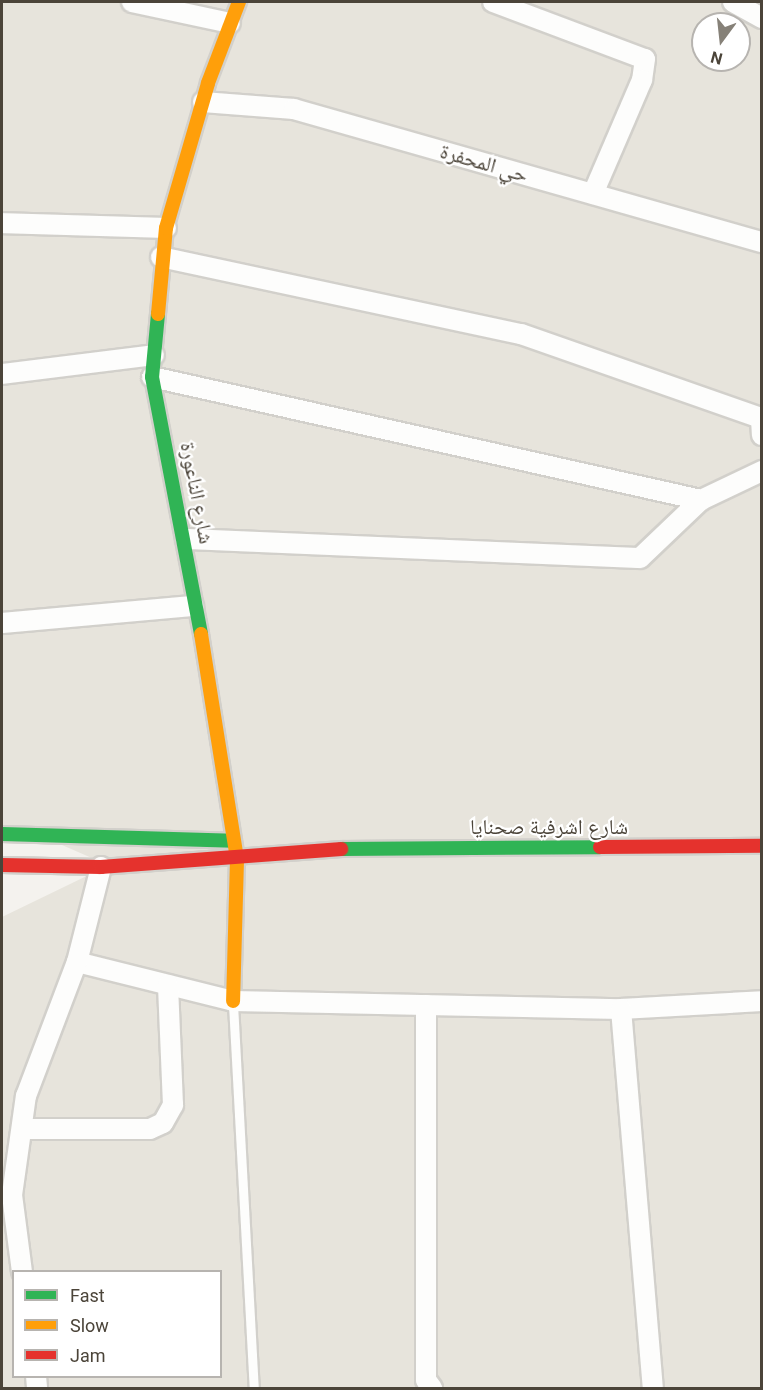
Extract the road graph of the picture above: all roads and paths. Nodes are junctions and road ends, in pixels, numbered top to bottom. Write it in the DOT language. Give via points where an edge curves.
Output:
graph roads {
  1 [pos="132,2"];
  2 [pos="239,2"];
  3 [pos="493,2"];
  4 [pos="733,2"];
  5 [pos="762,18"];
  6 [pos="230,23"];
  7 [pos="203,102"];
  8 [pos="592,194"];
  9 [pos="2,224"];
  10 [pos="166,228"];
  11 [pos="762,242"];
  12 [pos="161,256"];
  13 [pos="154,355"];
  14 [pos="2,375"];
  15 [pos="152,377"];
  16 [pos="762,435"];
  17 [pos="762,471"];
  18 [pos="701,500"];
  19 [pos="186,539"];
  20 [pos="192,606"];
  21 [pos="2,623"];
  22 [pos="2,834"];
  23 [pos="234,841"];
  24 [pos="762,846"];
  25 [pos="338,849"];
  26 [pos="237,860"];
  27 [pos="2,865"];
  28 [pos="101,867"];
  29 [pos="77,962"];
  30 [pos="168,985"];
  31 [pos="233,1001"];
  32 [pos="762,1001"];
  33 [pos="426,1005"];
  34 [pos="621,1009"];
  35 [pos="21,1129"];
  36 [pos="7,1195"];
  37 [pos="22,1270"];
  38 [pos="254,1389"];
  39 [pos="432,1389"];
  40 [pos="652,1389"];
  1 -- 6 [label="street"];
  2 -- 6 [label="main road, شارع الناعورة"];
  3 -- 8 [label="street" via="645,59 642,80"];
  4 -- 5 [label="street"];
  6 -- 7 [label="main road, شارع الناعورة"];
  7 -- 8 [label="street, حي المحفرة" via="294,109"];
  7 -- 10 [label="main road, شارع الناعورة"];
  8 -- 11 [label="street, حي المحفرة"];
  9 -- 10 [label="street"];
  10 -- 12 [label="main road, شارع الناعورة"];
  12 -- 13 [label="main road, شارع الناعورة"];
  12 -- 16 [label="street" via="521,334 761,418"];
  13 -- 14 [label="street"];
  13 -- 15 [label="main road, شارع الناعورة"];
  15 -- 18 [label="street"];
  15 -- 19 [label="main road, شارع الناعورة"];
  17 -- 18 [label="street"];
  18 -- 19 [label="street" via="640,558"];
  19 -- 20 [label="main road, شارع الناعورة"];
  20 -- 21 [label="street"];
  20 -- 23 [label="main road, شارع الناعورة"];
  22 -- 23 [label="main road, شارع اشرفية صحنايا"];
  23 -- 25 [label="main road, شارع اشرفية صحنايا"];
  23 -- 26 [label="main road, شارع الناعورة"];
  24 -- 25 [label="main road, شارع اشرفية صحنايا"];
  25 -- 26 [label="main road, شارع اشرفية صحنايا"];
  26 -- 28 [label="main road, شارع اشرفية صحنايا"];
  26 -- 31 [label="main road, شارع الناعورة"];
  27 -- 28 [label="main road, شارع اشرفية صحنايا"];
  28 -- 29 [label="street"];
  29 -- 30 [label="street"];
  29 -- 35 [label="street" via="26,1096"];
  30 -- 31 [label="street"];
  30 -- 35 [label="street" via="173,1105 163,1123 150,1129"];
  31 -- 33 [label="street"];
  31 -- 38 [label="lane"];
  32 -- 34 [label="street"];
  33 -- 34 [label="street"];
  33 -- 39 [label="street" via="426,1380"];
  34 -- 40 [label="street"];
  35 -- 36 [label="street"];
  36 -- 37 [label="street"];
}
